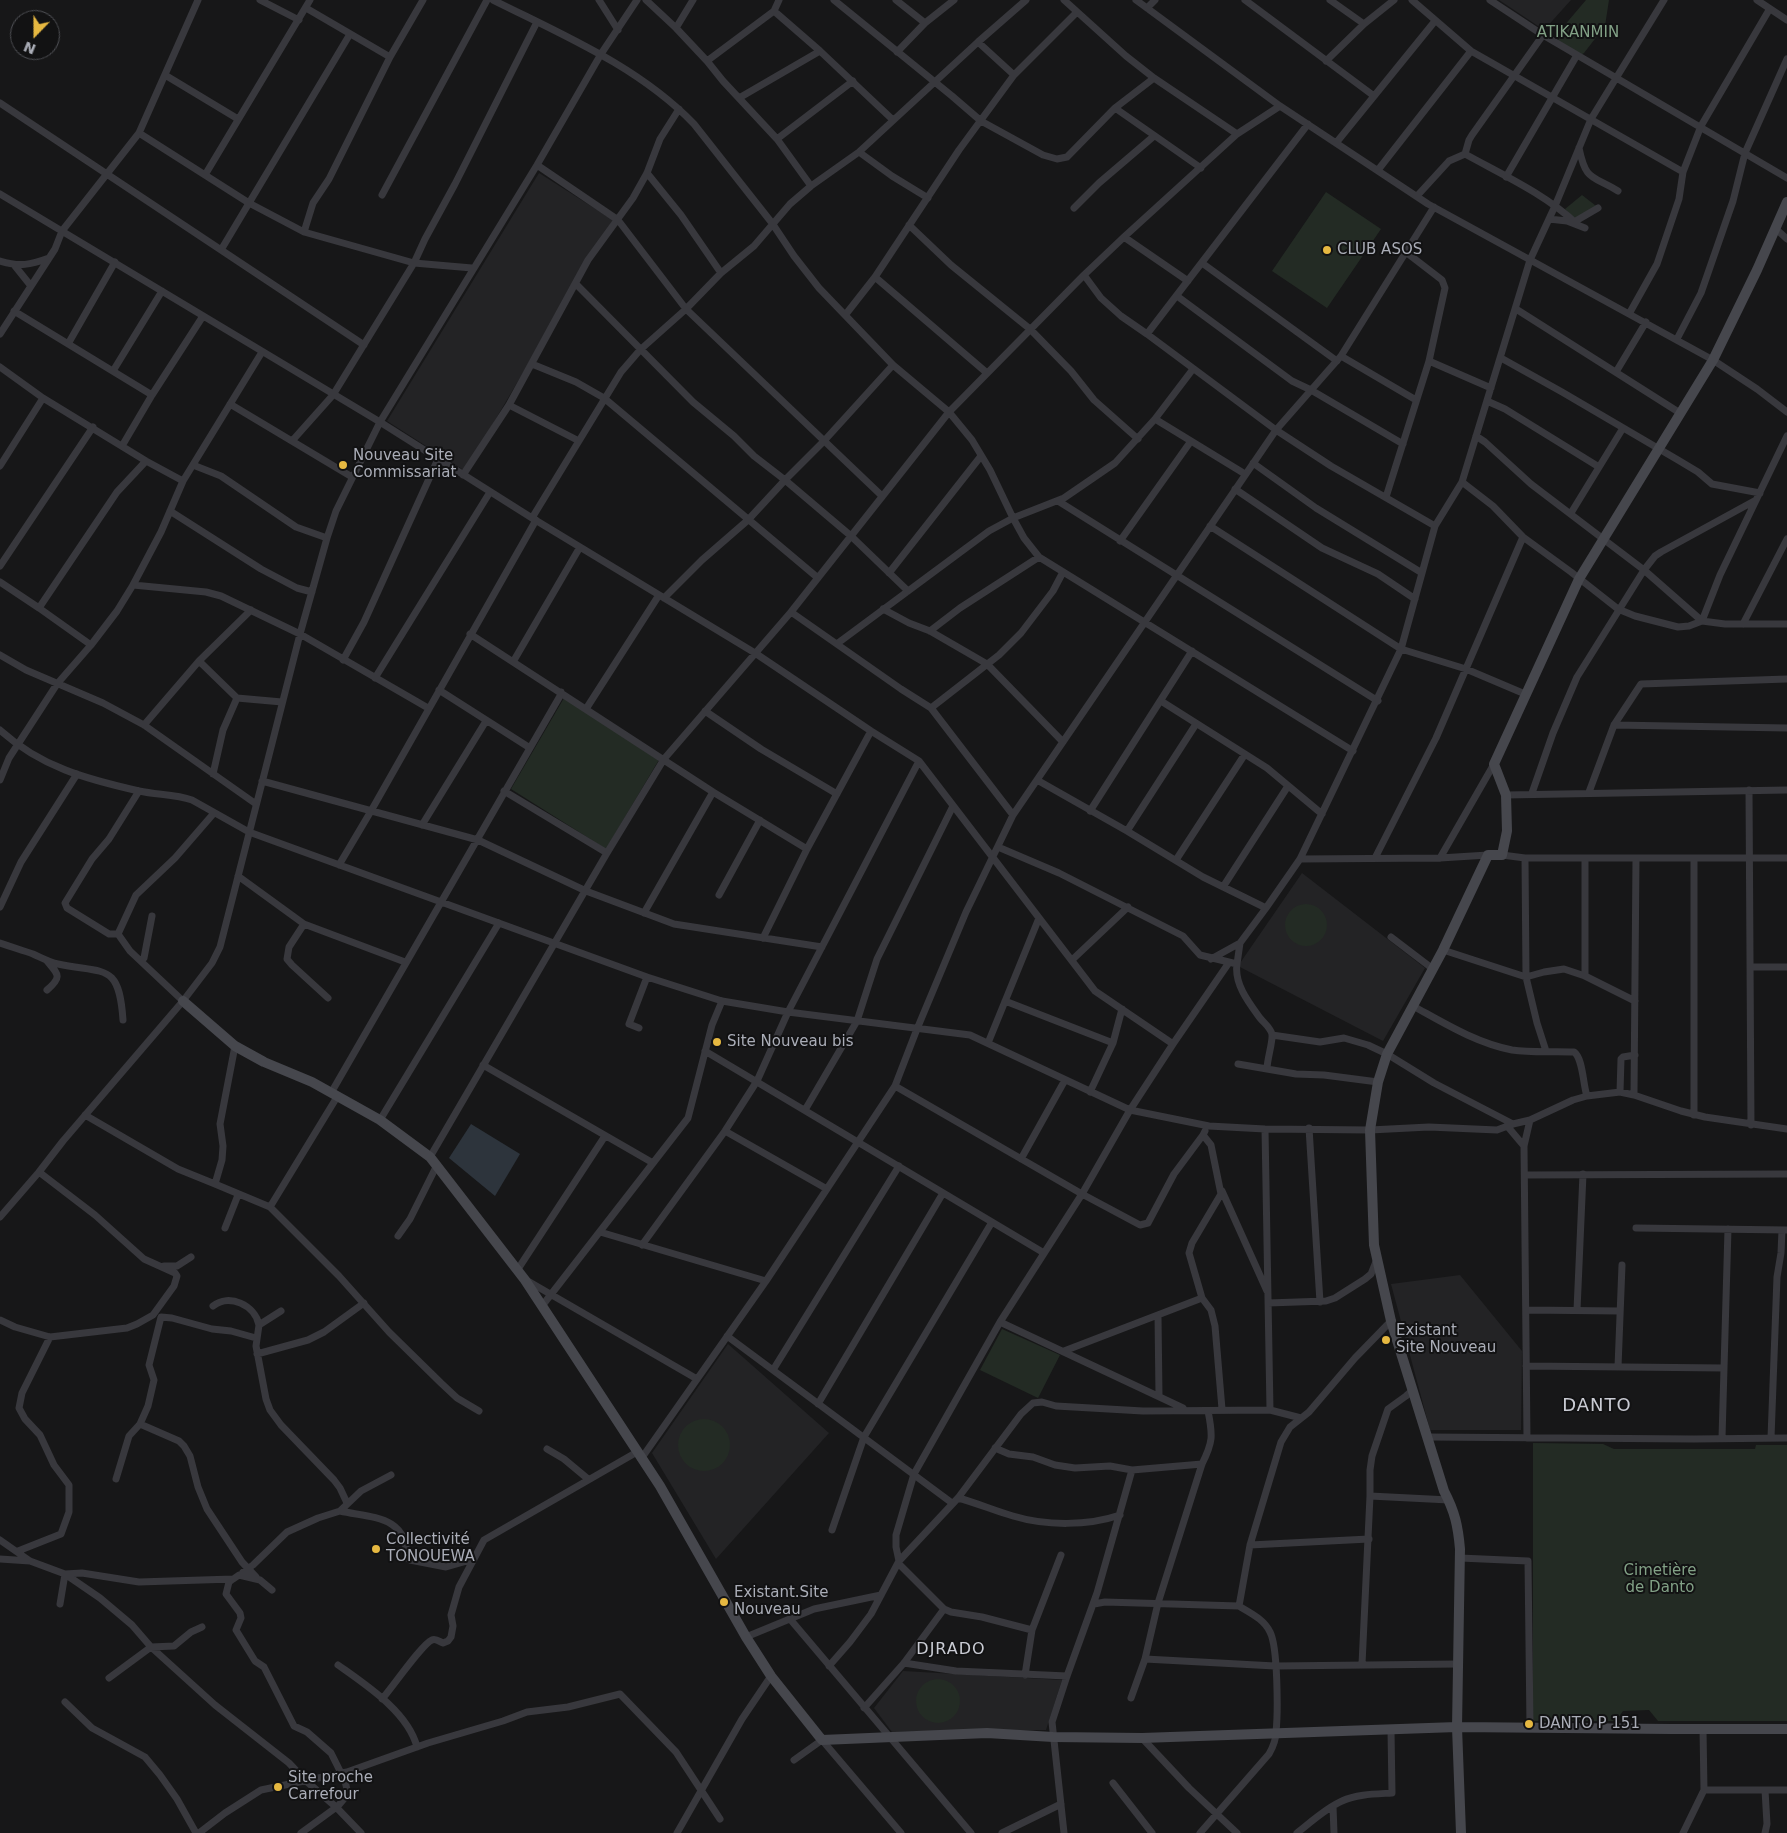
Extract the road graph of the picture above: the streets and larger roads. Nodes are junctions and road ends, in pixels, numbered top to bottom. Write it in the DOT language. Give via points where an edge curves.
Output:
graph roads {
  1 [pos="198,0"];
  2 [pos="260,0"];
  3 [pos="310,0"];
  4 [pos="423,0"];
  5 [pos="487,0"];
  6 [pos="493,0"];
  7 [pos="598,0"];
  8 [pos="637,0"];
  9 [pos="646,0"];
  10 [pos="693,0"];
  11 [pos="779,0"];
  12 [pos="834,0"];
  13 [pos="896,0"];
  14 [pos="954,0"];
  15 [pos="1026,0"];
  16 [pos="1064,0"];
  17 [pos="1136,0"];
  18 [pos="1155,0"];
  19 [pos="1245,0"];
  20 [pos="1330,0"];
  21 [pos="1394,0"];
  22 [pos="1412,0"];
  23 [pos="1490,0"];
  24 [pos="1664,0"];
  25 [pos="1757,0"];
  26 [pos="306,8"];
  27 [pos="1147,8"];
  28 [pos="1769,10"];
  29 [pos="774,11"];
  30 [pos="1077,12"];
  31 [pos="299,20"];
  32 [pos="1787,20"];
  33 [pos="1435,21"];
  34 [pos="537,22"];
  35 [pos="925,23"];
  36 [pos="1364,24"];
  37 [pos="676,28"];
  38 [pos="618,30"];
  39 [pos="350,34"];
  40 [pos="1543,35"];
  41 [pos="978,42"];
  42 [pos="820,51"];
  43 [pos="1471,51"];
  44 [pos="897,52"];
  45 [pos="601,54"];
  46 [pos="1578,55"];
  47 [pos="390,57"];
  48 [pos="1787,58"];
  49 [pos="707,61"];
  50 [pos="1326,61"];
  51 [pos="165,75"];
  52 [pos="1014,75"];
  53 [pos="1516,75"];
  54 [pos="1154,78"];
  55 [pos="1616,78"];
  56 [pos="853,81"];
  57 [pos="934,82"];
  58 [pos="1374,96"];
  59 [pos="1553,97"];
  60 [pos="739,98"];
  61 [pos="0,103"];
  62 [pos="1280,106"];
  63 [pos="1115,108"];
  64 [pos="679,109"];
  65 [pos="238,119"];
  66 [pos="1591,119"];
  67 [pos="893,120"];
  68 [pos="980,121"];
  69 [pos="1308,124"];
  70 [pos="1701,126"];
  71 [pos="139,133"];
  72 [pos="1237,134"];
  73 [pos="1154,136"];
  74 [pos="777,139"];
  75 [pos="1336,143"];
  76 [pos="1579,148"];
  77 [pos="860,152"];
  78 [pos="1745,153"];
  79 [pos="1465,154"];
  80 [pos="537,165"];
  81 [pos="1202,168"];
  82 [pos="1378,170"];
  83 [pos="1684,172"];
  84 [pos="647,173"];
  85 [pos="107,174"];
  86 [pos="205,175"];
  87 [pos="1506,177"];
  88 [pos="1787,178"];
  89 [pos="811,186"];
  90 [pos="1618,192"];
  91 [pos="0,194"];
  92 [pos="382,195"];
  93 [pos="1416,196"];
  94 [pos="928,198"];
  95 [pos="1787,202"];
  96 [pos="249,203"];
  97 [pos="1555,206"];
  98 [pos="1434,207"];
  99 [pos="1074,208"];
  100 [pos="1598,208"];
  101 [pos="1549,219"];
  102 [pos="618,220"];
  103 [pos="772,223"];
  104 [pos="1575,223"];
  105 [pos="909,226"];
  106 [pos="1585,228"];
  107 [pos="1776,229"];
  108 [pos="62,230"];
  109 [pos="304,232"];
  110 [pos="1124,237"];
  111 [pos="1787,240"];
  112 [pos="221,250"];
  113 [pos="1407,253"];
  114 [pos="49,258"];
  115 [pos="1530,260"];
  116 [pos="0,261"];
  117 [pos="115,262"];
  118 [pos="414,263"];
  119 [pos="1202,263"];
  120 [pos="15,266"];
  121 [pos="472,268"];
  122 [pos="721,273"];
  123 [pos="1084,275"];
  124 [pos="875,277"];
  125 [pos="1188,281"];
  126 [pos="576,284"];
  127 [pos="31,286"];
  128 [pos="162,291"];
  129 [pos="1177,296"];
  130 [pos="686,309"];
  131 [pos="1516,309"];
  132 [pos="14,311"];
  133 [pos="846,314"];
  134 [pos="1629,314"];
  135 [pos="203,316"];
  136 [pos="0,319"];
  137 [pos="10,319"];
  138 [pos="1646,322"];
  139 [pos="1030,330"];
  140 [pos="0,334"];
  141 [pos="1147,334"];
  142 [pos="1677,339"];
  143 [pos="68,344"];
  144 [pos="364,345"];
  145 [pos="640,350"];
  146 [pos="262,352"];
  147 [pos="1501,358"];
  148 [pos="1339,359"];
  149 [pos="1713,360"];
  150 [pos="1429,361"];
  151 [pos="532,364"];
  152 [pos="893,364"];
  153 [pos="0,367"];
  154 [pos="1193,369"];
  155 [pos="113,371"];
  156 [pos="1616,372"];
  157 [pos="987,374"];
  158 [pos="1491,388"];
  159 [pos="1311,390"];
  160 [pos="152,395"];
  161 [pos="333,395"];
  162 [pos="43,398"];
  163 [pos="604,398"];
  164 [pos="1416,400"];
  165 [pos="1487,401"];
  166 [pos="230,404"];
  167 [pos="508,405"];
  168 [pos="949,412"];
  169 [pos="1787,412"];
  170 [pos="1680,413"];
  171 [pos="1155,419"];
  172 [pos="380,422"];
  173 [pos="93,427"];
  174 [pos="1623,428"];
  175 [pos="1276,430"];
  176 [pos="1476,436"];
  177 [pos="1787,436"];
  178 [pos="1138,439"];
  179 [pos="292,441"];
  180 [pos="579,441"];
  181 [pos="824,441"];
  182 [pos="1191,441"];
  183 [pos="1403,444"];
  184 [pos="122,446"];
  185 [pos="1659,449"];
  186 [pos="981,456"];
  187 [pos="438,459"];
  188 [pos="146,461"];
  189 [pos="1252,463"];
  190 [pos="193,465"];
  191 [pos="0,466"];
  192 [pos="1599,466"];
  193 [pos="1245,474"];
  194 [pos="463,475"];
  195 [pos="352,477"];
  196 [pos="785,480"];
  197 [pos="183,481"];
  198 [pos="1462,482"];
  199 [pos="1235,489"];
  200 [pos="490,492"];
  201 [pos="882,496"];
  202 [pos="1759,496"];
  203 [pos="1386,497"];
  204 [pos="1058,501"];
  205 [pos="170,511"];
  206 [pos="1571,513"];
  207 [pos="1013,518"];
  208 [pos="534,519"];
  209 [pos="748,520"];
  210 [pos="1210,526"];
  211 [pos="1435,526"];
  212 [pos="851,536"];
  213 [pos="1523,537"];
  214 [pos="327,538"];
  215 [pos="1787,539"];
  216 [pos="1604,540"];
  217 [pos="1120,541"];
  218 [pos="580,547"];
  219 [pos="1039,557"];
  220 [pos="0,566"];
  221 [pos="1644,570"];
  222 [pos="1063,572"];
  223 [pos="888,573"];
  224 [pos="1422,573"];
  225 [pos="1176,576"];
  226 [pos="818,578"];
  227 [pos="1579,579"];
  228 [pos="0,582"];
  229 [pos="133,585"];
  230 [pos="908,591"];
  231 [pos="312,592"];
  232 [pos="661,597"];
  233 [pos="1415,599"];
  234 [pos="39,608"];
  235 [pos="883,609"];
  236 [pos="1618,609"];
  237 [pos="251,610"];
  238 [pos="791,612"];
  239 [pos="1702,621"];
  240 [pos="1144,622"];
  241 [pos="1743,624"];
  242 [pos="1787,624"];
  243 [pos="930,631"];
  244 [pos="300,634"];
  245 [pos="470,634"];
  246 [pos="838,644"];
  247 [pos="91,645"];
  248 [pos="1401,649"];
  249 [pos="1192,652"];
  250 [pos="756,653"];
  251 [pos="0,655"];
  252 [pos="343,660"];
  253 [pos="199,661"];
  254 [pos="513,662"];
  255 [pos="988,664"];
  256 [pos="1466,669"];
  257 [pos="375,678"];
  258 [pos="1787,679"];
  259 [pos="57,684"];
  260 [pos="438,690"];
  261 [pos="560,692"];
  262 [pos="1525,694"];
  263 [pos="237,698"];
  264 [pos="1161,701"];
  265 [pos="1378,701"];
  266 [pos="282,702"];
  267 [pos="428,708"];
  268 [pos="931,708"];
  269 [pos="586,709"];
  270 [pos="706,711"];
  271 [pos="486,721"];
  272 [pos="1196,724"];
  273 [pos="144,725"];
  274 [pos="1614,725"];
  275 [pos="1787,728"];
  276 [pos="0,730"];
  277 [pos="870,731"];
  278 [pos="1063,742"];
  279 [pos="17,745"];
  280 [pos="530,748"];
  281 [pos="1353,751"];
  282 [pos="1245,754"];
  283 [pos="664,759"];
  284 [pos="918,760"];
  285 [pos="1494,764"];
  286 [pos="77,774"];
  287 [pos="213,774"];
  288 [pos="0,780"];
  289 [pos="1037,780"];
  290 [pos="262,781"];
  291 [pos="1288,786"];
  292 [pos="1749,790"];
  293 [pos="1787,790"];
  294 [pos="139,791"];
  295 [pos="504,791"];
  296 [pos="713,792"];
  297 [pos="1589,792"];
  298 [pos="1532,793"];
  299 [pos="837,794"];
  300 [pos="1506,794"];
  301 [pos="256,804"];
  302 [pos="953,806"];
  303 [pos="371,811"];
  304 [pos="1090,811"];
  305 [pos="214,813"];
  306 [pos="1322,814"];
  307 [pos="1013,815"];
  308 [pos="760,820"];
  309 [pos="422,825"];
  310 [pos="1127,831"];
  311 [pos="249,832"];
  312 [pos="478,840"];
  313 [pos="998,847"];
  314 [pos="807,849"];
  315 [pos="607,853"];
  316 [pos="1502,854"];
  317 [pos="1488,855"];
  318 [pos="993,858"];
  319 [pos="1300,858"];
  320 [pos="1375,858"];
  321 [pos="1440,858"];
  322 [pos="1525,858"];
  323 [pos="1585,858"];
  324 [pos="1636,858"];
  325 [pos="1694,858"];
  326 [pos="1749,858"];
  327 [pos="1787,858"];
  328 [pos="1176,860"];
  329 [pos="339,865"];
  330 [pos="238,876"];
  331 [pos="1223,887"];
  332 [pos="586,891"];
  333 [pos="719,895"];
  334 [pos="441,902"];
  335 [pos="0,907"];
  336 [pos="1128,907"];
  337 [pos="1266,908"];
  338 [pos="644,913"];
  339 [pos="152,916"];
  340 [pos="1039,918"];
  341 [pos="499,923"];
  342 [pos="304,924"];
  343 [pos="118,934"];
  344 [pos="1391,936"];
  345 [pos="763,938"];
  346 [pos="0,943"];
  347 [pos="1240,943"];
  348 [pos="556,944"];
  349 [pos="822,947"];
  350 [pos="1443,950"];
  351 [pos="1211,959"];
  352 [pos="1072,960"];
  353 [pos="47,961"];
  354 [pos="140,961"];
  355 [pos="405,962"];
  356 [pos="1228,964"];
  357 [pos="1237,964"];
  358 [pos="1750,967"];
  359 [pos="1787,967"];
  360 [pos="1433,968"];
  361 [pos="1586,976"];
  362 [pos="648,977"];
  363 [pos="1526,977"];
  364 [pos="47,990"];
  365 [pos="328,998"];
  366 [pos="182,1001"];
  367 [pos="722,1001"];
  368 [pos="1005,1001"];
  369 [pos="1635,1001"];
  370 [pos="1413,1006"];
  371 [pos="1122,1009"];
  372 [pos="788,1012"];
  373 [pos="123,1020"];
  374 [pos="857,1021"];
  375 [pos="639,1028"];
  376 [pos="917,1029"];
  377 [pos="1272,1035"];
  378 [pos="1113,1043"];
  379 [pos="988,1044"];
  380 [pos="1173,1044"];
  381 [pos="235,1046"];
  382 [pos="705,1051"];
  383 [pos="1546,1051"];
  384 [pos="1387,1054"];
  385 [pos="1635,1055"];
  386 [pos="1238,1064"];
  387 [pos="483,1065"];
  388 [pos="1267,1069"];
  389 [pos="1065,1080"];
  390 [pos="756,1081"];
  391 [pos="1378,1082"];
  392 [pos="895,1086"];
  393 [pos="1584,1087"];
  394 [pos="1090,1092"];
  395 [pos="1620,1092"];
  396 [pos="334,1095"];
  397 [pos="1634,1095"];
  398 [pos="1587,1096"];
  399 [pos="1573,1100"];
  400 [pos="805,1110"];
  401 [pos="1130,1110"];
  402 [pos="85,1115"];
  403 [pos="1694,1115"];
  404 [pos="380,1120"];
  405 [pos="1530,1120"];
  406 [pos="1510,1125"];
  407 [pos="1750,1125"];
  408 [pos="1209,1126"];
  409 [pos="1308,1128"];
  410 [pos="1265,1129"];
  411 [pos="1787,1129"];
  412 [pos="1370,1130"];
  413 [pos="725,1131"];
  414 [pos="1202,1135"];
  415 [pos="605,1136"];
  416 [pos="858,1142"];
  417 [pos="1524,1146"];
  418 [pos="1021,1159"];
  419 [pos="434,1161"];
  420 [pos="653,1163"];
  421 [pos="899,1166"];
  422 [pos="39,1172"];
  423 [pos="1583,1174"];
  424 [pos="1787,1174"];
  425 [pos="1525,1175"];
  426 [pos="215,1184"];
  427 [pos="827,1189"];
  428 [pos="1221,1190"];
  429 [pos="943,1193"];
  430 [pos="1082,1194"];
  431 [pos="238,1195"];
  432 [pos="270,1207"];
  433 [pos="0,1217"];
  434 [pos="992,1222"];
  435 [pos="225,1228"];
  436 [pos="1636,1228"];
  437 [pos="1728,1229"];
  438 [pos="1784,1230"];
  439 [pos="600,1232"];
  440 [pos="398,1236"];
  441 [pos="642,1245"];
  442 [pos="1044,1253"];
  443 [pos="190,1257"];
  444 [pos="1377,1258"];
  445 [pos="1622,1265"];
  446 [pos="176,1269"];
  447 [pos="518,1269"];
  448 [pos="525,1280"];
  449 [pos="766,1281"];
  450 [pos="1268,1293"];
  451 [pos="551,1294"];
  452 [pos="1202,1298"];
  453 [pos="1320,1302"];
  454 [pos="364,1303"];
  455 [pos="1268,1303"];
  456 [pos="213,1306"];
  457 [pos="542,1306"];
  458 [pos="1526,1310"];
  459 [pos="1576,1310"];
  460 [pos="281,1311"];
  461 [pos="1620,1311"];
  462 [pos="1158,1315"];
  463 [pos="157,1316"];
  464 [pos="0,1320"];
  465 [pos="1391,1321"];
  466 [pos="1000,1322"];
  467 [pos="259,1325"];
  468 [pos="727,1336"];
  469 [pos="50,1337"];
  470 [pos="256,1338"];
  471 [pos="1064,1351"];
  472 [pos="257,1354"];
  473 [pos="1526,1366"];
  474 [pos="1618,1367"];
  475 [pos="1724,1368"];
  476 [pos="773,1370"];
  477 [pos="697,1379"];
  478 [pos="1412,1390"];
  479 [pos="1159,1396"];
  480 [pos="818,1404"];
  481 [pos="1186,1409"];
  482 [pos="1222,1409"];
  483 [pos="1270,1410"];
  484 [pos="479,1411"];
  485 [pos="1208,1411"];
  486 [pos="1301,1418"];
  487 [pos="140,1424"];
  488 [pos="864,1437"];
  489 [pos="1428,1437"];
  490 [pos="1527,1438"];
  491 [pos="1722,1438"];
  492 [pos="1770,1438"];
  493 [pos="1787,1438"];
  494 [pos="995,1448"];
  495 [pos="547,1449"];
  496 [pos="639,1455"];
  497 [pos="1202,1464"];
  498 [pos="1132,1470"];
  499 [pos="914,1474"];
  500 [pos="391,1475"];
  501 [pos="116,1479"];
  502 [pos="588,1479"];
  503 [pos="1370,1496"];
  504 [pos="958,1498"];
  505 [pos="1449,1500"];
  506 [pos="347,1503"];
  507 [pos="952,1503"];
  508 [pos="340,1511"];
  509 [pos="1120,1515"];
  510 [pos="1107,1520"];
  511 [pos="1117,1527"];
  512 [pos="832,1530"];
  513 [pos="1369,1539"];
  514 [pos="0,1540"];
  515 [pos="1250,1545"];
  516 [pos="18,1552"];
  517 [pos="1061,1555"];
  518 [pos="0,1558"];
  519 [pos="1460,1558"];
  520 [pos="474,1559"];
  521 [pos="30,1561"];
  522 [pos="899,1562"];
  523 [pos="247,1570"];
  524 [pos="65,1574"];
  525 [pos="236,1577"];
  526 [pos="260,1580"];
  527 [pos="272,1590"];
  528 [pos="1098,1593"];
  529 [pos="881,1595"];
  530 [pos="1105,1602"];
  531 [pos="1158,1603"];
  532 [pos="60,1604"];
  533 [pos="1094,1604"];
  534 [pos="1238,1606"];
  535 [pos="944,1609"];
  536 [pos="790,1619"];
  537 [pos="202,1627"];
  538 [pos="1032,1630"];
  539 [pos="746,1637"];
  540 [pos="151,1647"];
  541 [pos="1145,1659"];
  542 [pos="904,1663"];
  543 [pos="1362,1664"];
  544 [pos="1458,1664"];
  545 [pos="338,1665"];
  546 [pos="829,1666"];
  547 [pos="1276,1666"];
  548 [pos="1025,1675"];
  549 [pos="771,1676"];
  550 [pos="1067,1676"];
  551 [pos="109,1678"];
  552 [pos="1130,1698"];
  553 [pos="382,1699"];
  554 [pos="65,1702"];
  555 [pos="864,1708"];
  556 [pos="1457,1727"];
  557 [pos="1530,1728"];
  558 [pos="1703,1729"];
  559 [pos="1787,1729"];
  560 [pos="1391,1730"];
  561 [pos="1276,1733"];
  562 [pos="888,1737"];
  563 [pos="1053,1737"];
  564 [pos="1142,1738"];
  565 [pos="822,1740"];
  566 [pos="417,1747"];
  567 [pos="794,1760"];
  568 [pos="340,1772"];
  569 [pos="305,1780"];
  570 [pos="1113,1783"];
  571 [pos="1704,1790"];
  572 [pos="1765,1790"];
  573 [pos="1787,1790"];
  574 [pos="701,1792"];
  575 [pos="1061,1804"];
  576 [pos="1333,1806"];
  577 [pos="336,1807"];
  578 [pos="1217,1813"];
  579 [pos="720,1819"];
  580 [pos="197,1833"];
  581 [pos="301,1833"];
  582 [pos="361,1833"];
  583 [pos="677,1833"];
  584 [pos="901,1833"];
  585 [pos="970,1833"];
  586 [pos="1002,1833"];
  587 [pos="1064,1833"];
  588 [pos="1152,1833"];
  589 [pos="1200,1833"];
  590 [pos="1237,1833"];
  591 [pos="1297,1833"];
  592 [pos="1334,1833"];
  593 [pos="1461,1833"];
  594 [pos="1683,1833"];
  595 [pos="1765,1833"];
  1 -- 51 [label="street"];
  2 -- 31 [label="street"];
  3 -- 26 [label="street"];
  4 -- 47 [label="street"];
  5 -- 92 [label="street"];
  6 -- 34 [label="street"];
  7 -- 38 [label="street"];
  8 -- 38 [label="street"];
  9 -- 37 [label="street"];
  10 -- 37 [label="street"];
  11 -- 29 [label="street"];
  12 -- 44 [label="street"];
  13 -- 35 [label="street"];
  14 -- 35 [label="street"];
  15 -- 41 [label="street"];
  16 -- 30 [label="street"];
  17 -- 27 [label="street"];
  18 -- 27 [label="street"];
  19 -- 50 [label="street"];
  20 -- 36 [label="street"];
  21 -- 36 [label="street"];
  22 -- 33 [label="street"];
  23 -- 40 [label="street"];
  24 -- 55 [label="street"];
  25 -- 28 [label="street"];
  26 -- 31 [label="street"];
  26 -- 39 [label="street"];
  27 -- 62 [label="street"];
  28 -- 32 [label="street"];
  28 -- 70 [label="street"];
  29 -- 42 [label="street"];
  29 -- 49 [label="street"];
  30 -- 52 [label="street"];
  30 -- 54 [label="street"];
  31 -- 65 [label="street"];
  33 -- 43 [label="street"];
  33 -- 58 [label="street"];
  34 -- 45 [label="street"];
  34 -- 118 [label="street"];
  35 -- 44 [label="street"];
  36 -- 50 [label="street"];
  37 -- 49 [label="street"];
  38 -- 45 [label="street"];
  39 -- 47 [label="street"];
  39 -- 96 [label="street"];
  40 -- 46 [label="street"];
  40 -- 53 [label="street"];
  41 -- 52 [label="street"];
  41 -- 57 [label="street"];
  42 -- 56 [label="street"];
  42 -- 60 [label="street"];
  43 -- 53 [label="street"];
  43 -- 82 [label="street"];
  44 -- 57 [label="street"];
  45 -- 64 [label="street"];
  45 -- 80 [label="street"];
  46 -- 55 [label="street"];
  46 -- 59 [label="street"];
  47 -- 109 [label="street" via="329,179 313,203"];
  48 -- 78 [label="street"];
  49 -- 60 [label="street"];
  50 -- 58 [label="street"];
  51 -- 65 [label="street"];
  51 -- 71 [label="street"];
  52 -- 68 [label="street"];
  53 -- 59 [label="street"];
  53 -- 79 [label="street" via="1469,140"];
  54 -- 63 [label="street"];
  54 -- 72 [label="street"];
  55 -- 66 [label="street"];
  55 -- 70 [label="street"];
  56 -- 67 [label="street"];
  56 -- 74 [label="street"];
  57 -- 67 [label="street"];
  57 -- 68 [label="street"];
  58 -- 75 [label="street"];
  59 -- 66 [label="street"];
  59 -- 87 [label="street"];
  60 -- 74 [label="street"];
  61 -- 85 [label="street"];
  62 -- 69 [label="street"];
  62 -- 72 [label="street"];
  63 -- 68 [label="street" via="1074,151 1057,159 1043,156"];
  63 -- 73 [label="street"];
  64 -- 84 [label="street" via="660,139"];
  64 -- 103 [label="street"];
  65 -- 86 [label="street"];
  66 -- 76 [label="street"];
  66 -- 83 [label="street"];
  67 -- 77 [label="street"];
  68 -- 94 [label="street"];
  69 -- 75 [label="street"];
  69 -- 119 [label="street"];
  70 -- 78 [label="street"];
  70 -- 83 [label="street"];
  71 -- 85 [label="street"];
  71 -- 86 [label="street"];
  72 -- 81 [label="street"];
  73 -- 81 [label="street"];
  73 -- 99 [label="street"];
  74 -- 89 [label="street"];
  75 -- 82 [label="street"];
  76 -- 90 [label="street" via="1587,173"];
  76 -- 97 [label="street"];
  77 -- 89 [label="street"];
  77 -- 94 [label="street"];
  78 -- 88 [label="street"];
  78 -- 142 [label="street" via="1733,201 1704,286"];
  79 -- 87 [label="street"];
  79 -- 93 [label="street" via="1449,161"];
  80 -- 102 [label="street"];
  80 -- 121 [label="street"];
  81 -- 110 [label="street"];
  82 -- 93 [label="street"];
  83 -- 134 [label="street" via="1679,199 1657,264"];
  84 -- 102 [label="street"];
  84 -- 122 [label="street"];
  85 -- 108 [label="street"];
  85 -- 112 [label="street"];
  86 -- 96 [label="street"];
  87 -- 97 [label="street"];
  89 -- 103 [label="street"];
  91 -- 108 [label="street"];
  93 -- 98 [label="street"];
  94 -- 105 [label="street"];
  95 -- 107 [label="street"];
  96 -- 109 [label="street"];
  96 -- 112 [label="street"];
  97 -- 101 [label="street"];
  97 -- 104 [label="street"];
  98 -- 113 [label="street"];
  98 -- 115 [label="street"];
  100 -- 104 [label="street"];
  101 -- 104 [label="street"];
  101 -- 115 [label="street"];
  102 -- 126 [label="street" via="588,260"];
  102 -- 130 [label="street"];
  103 -- 122 [label="street" via="754,246"];
  103 -- 133 [label="street" via="819,288"];
  104 -- 106 [label="street"];
  105 -- 124 [label="street"];
  105 -- 139 [label="street"];
  107 -- 111 [label="street"];
  107 -- 149 [label="street"];
  108 -- 114 [label="street"];
  108 -- 117 [label="street"];
  109 -- 118 [label="street"];
  110 -- 123 [label="street"];
  110 -- 125 [label="street"];
  112 -- 144 [label="street"];
  113 -- 148 [label="street"];
  113 -- 150 [label="street" via="1445,284"];
  114 -- 120 [label="street"];
  114 -- 127 [label="street"];
  115 -- 131 [label="street"];
  115 -- 134 [label="street"];
  116 -- 120 [label="street"];
  117 -- 128 [label="street"];
  117 -- 143 [label="street"];
  118 -- 121 [label="street"];
  118 -- 144 [label="street"];
  119 -- 125 [label="street"];
  119 -- 148 [label="street"];
  120 -- 127 [label="street"];
  121 -- 172 [label="street"];
  122 -- 130 [label="street"];
  123 -- 139 [label="street"];
  123 -- 141 [label="street" via="1101,298"];
  124 -- 133 [label="street"];
  124 -- 157 [label="street"];
  125 -- 129 [label="street"];
  126 -- 145 [label="street"];
  126 -- 151 [label="street"];
  127 -- 132 [label="street"];
  128 -- 135 [label="street"];
  128 -- 155 [label="street"];
  129 -- 141 [label="street"];
  129 -- 159 [label="street" via="1292,381"];
  130 -- 145 [label="street"];
  130 -- 181 [label="street"];
  131 -- 147 [label="street"];
  131 -- 156 [label="street"];
  132 -- 137 [label="street"];
  132 -- 143 [label="street"];
  133 -- 152 [label="street"];
  134 -- 138 [label="street"];
  135 -- 146 [label="street"];
  135 -- 160 [label="street"];
  136 -- 137 [label="street"];
  137 -- 140 [label="street"];
  138 -- 142 [label="street"];
  138 -- 156 [label="street"];
  139 -- 157 [label="street"];
  139 -- 178 [label="street" via="1094,400"];
  141 -- 154 [label="street"];
  142 -- 149 [label="street"];
  143 -- 155 [label="street"];
  144 -- 161 [label="street"];
  145 -- 163 [label="street"];
  145 -- 196 [label="street" via="693,402"];
  146 -- 161 [label="street"];
  146 -- 166 [label="street"];
  147 -- 158 [label="street"];
  147 -- 174 [label="street"];
  148 -- 159 [label="street"];
  148 -- 164 [label="street"];
  149 -- 169 [label="street"];
  149 -- 170 [label="street"];
  150 -- 158 [label="street"];
  150 -- 164 [label="street"];
  151 -- 163 [label="street" via="576,382"];
  151 -- 167 [label="street"];
  152 -- 168 [label="street"];
  152 -- 181 [label="street"];
  153 -- 162 [label="street"];
  154 -- 171 [label="street"];
  154 -- 175 [label="street"];
  155 -- 160 [label="street"];
  156 -- 170 [label="street"];
  157 -- 168 [label="street"];
  158 -- 165 [label="street"];
  159 -- 175 [label="street"];
  159 -- 183 [label="street"];
  160 -- 184 [label="street"];
  161 -- 172 [label="street"];
  161 -- 179 [label="street"];
  162 -- 173 [label="street"];
  162 -- 191 [label="street"];
  163 -- 180 [label="street"];
  163 -- 209 [label="street"];
  164 -- 183 [label="street"];
  165 -- 176 [label="street"];
  165 -- 192 [label="street"];
  166 -- 179 [label="street"];
  166 -- 190 [label="street"];
  167 -- 180 [label="street"];
  167 -- 194 [label="street"];
  168 -- 186 [label="street"];
  168 -- 201 [label="street"];
  170 -- 185 [label="street"];
  171 -- 178 [label="street"];
  171 -- 182 [label="street"];
  172 -- 187 [label="street"];
  172 -- 195 [label="street"];
  173 -- 184 [label="street"];
  173 -- 220 [label="street"];
  174 -- 185 [label="street"];
  174 -- 192 [label="street"];
  175 -- 189 [label="street"];
  175 -- 203 [label="street"];
  176 -- 198 [label="street"];
  176 -- 206 [label="street" via="1531,484"];
  177 -- 202 [label="street"];
  178 -- 204 [label="street" via="1115,464"];
  179 -- 195 [label="street"];
  180 -- 208 [label="street"];
  181 -- 196 [label="street"];
  181 -- 201 [label="street"];
  182 -- 193 [label="street"];
  182 -- 217 [label="street"];
  183 -- 203 [label="street"];
  184 -- 188 [label="street"];
  185 -- 202 [label="street" via="1715,486"];
  185 -- 216 [label="street"];
  186 -- 207 [label="street"];
  186 -- 223 [label="street"];
  187 -- 194 [label="street"];
  187 -- 252 [label="street" via="364,622"];
  188 -- 197 [label="street"];
  188 -- 234 [label="street" via="117,492"];
  189 -- 193 [label="street"];
  189 -- 224 [label="street" via="1316,508"];
  190 -- 197 [label="street"];
  190 -- 214 [label="street" via="221,476 296,527"];
  192 -- 206 [label="street"];
  193 -- 199 [label="street"];
  194 -- 200 [label="street"];
  195 -- 214 [label="street"];
  196 -- 209 [label="street"];
  196 -- 212 [label="street"];
  197 -- 205 [label="street"];
  198 -- 211 [label="street"];
  198 -- 213 [label="street" via="1493,506"];
  199 -- 210 [label="street"];
  199 -- 233 [label="street" via="1322,548 1378,574"];
  200 -- 208 [label="street"];
  200 -- 257 [label="street"];
  201 -- 212 [label="street"];
  202 -- 221 [label="street" via="1661,552"];
  202 -- 239 [label="street" via="1720,575"];
  203 -- 211 [label="street"];
  204 -- 207 [label="street"];
  204 -- 217 [label="street"];
  205 -- 229 [label="street"];
  205 -- 231 [label="street" via="261,569 297,588"];
  206 -- 216 [label="street"];
  207 -- 219 [label="street"];
  207 -- 230 [label="street" via="989,531"];
  208 -- 218 [label="street"];
  208 -- 245 [label="street"];
  209 -- 226 [label="street"];
  209 -- 232 [label="street"];
  210 -- 225 [label="street"];
  210 -- 248 [label="street"];
  211 -- 224 [label="street"];
  212 -- 223 [label="street"];
  212 -- 226 [label="street"];
  213 -- 227 [label="street"];
  213 -- 256 [label="street"];
  214 -- 231 [label="street"];
  215 -- 241 [label="street"];
  216 -- 221 [label="street"];
  216 -- 227 [label="street"];
  217 -- 225 [label="street"];
  218 -- 232 [label="street"];
  218 -- 254 [label="street"];
  219 -- 222 [label="street"];
  219 -- 243 [label="street"];
  221 -- 236 [label="street"];
  221 -- 239 [label="street"];
  222 -- 240 [label="street"];
  222 -- 255 [label="street" via="1053,592 1021,633"];
  223 -- 230 [label="street"];
  224 -- 233 [label="street"];
  225 -- 240 [label="street"];
  225 -- 265 [label="street"];
  226 -- 238 [label="street"];
  227 -- 236 [label="street"];
  227 -- 262 [label="street"];
  228 -- 234 [label="street"];
  229 -- 237 [label="street" via="206,592"];
  229 -- 247 [label="street"];
  230 -- 235 [label="street"];
  231 -- 244 [label="street"];
  232 -- 250 [label="street"];
  232 -- 269 [label="street"];
  233 -- 248 [label="street"];
  234 -- 247 [label="street"];
  235 -- 243 [label="street"];
  235 -- 246 [label="street"];
  236 -- 239 [label="street" via="1678,627"];
  236 -- 298 [label="street" via="1577,677"];
  237 -- 244 [label="street"];
  237 -- 253 [label="street"];
  238 -- 246 [label="street"];
  238 -- 250 [label="street"];
  239 -- 241 [label="street"];
  240 -- 249 [label="street"];
  240 -- 278 [label="street"];
  241 -- 242 [label="street"];
  243 -- 255 [label="street"];
  244 -- 252 [label="street"];
  244 -- 266 [label="street"];
  245 -- 254 [label="street"];
  245 -- 260 [label="street"];
  246 -- 268 [label="street"];
  247 -- 259 [label="street"];
  248 -- 256 [label="street"];
  248 -- 265 [label="street"];
  249 -- 264 [label="street"];
  249 -- 281 [label="street"];
  250 -- 270 [label="street"];
  250 -- 277 [label="street"];
  251 -- 259 [label="street"];
  252 -- 257 [label="street"];
  253 -- 263 [label="street"];
  253 -- 273 [label="street"];
  254 -- 261 [label="street"];
  255 -- 268 [label="street"];
  255 -- 278 [label="street"];
  256 -- 262 [label="street"];
  256 -- 320 [label="street" via="1436,738"];
  257 -- 267 [label="street"];
  258 -- 274 [label="street" via="1641,684"];
  259 -- 273 [label="street"];
  259 -- 279 [label="street"];
  260 -- 267 [label="street"];
  260 -- 271 [label="street"];
  261 -- 269 [label="street"];
  261 -- 280 [label="street"];
  262 -- 285 [label="street"];
  263 -- 266 [label="street"];
  263 -- 287 [label="street" via="222,730"];
  264 -- 272 [label="street"];
  264 -- 304 [label="street"];
  265 -- 281 [label="street"];
  266 -- 290 [label="street"];
  267 -- 303 [label="street"];
  268 -- 307 [label="street"];
  269 -- 283 [label="street"];
  270 -- 283 [label="street"];
  270 -- 299 [label="street" via="761,749"];
  271 -- 280 [label="street"];
  271 -- 309 [label="street"];
  272 -- 282 [label="street"];
  272 -- 310 [label="street"];
  273 -- 287 [label="street"];
  274 -- 275 [label="street"];
  274 -- 297 [label="street"];
  276 -- 279 [label="street"];
  277 -- 284 [label="street"];
  277 -- 299 [label="street"];
  278 -- 289 [label="street"];
  279 -- 286 [label="street"];
  279 -- 288 [label="street"];
  280 -- 295 [label="street"];
  281 -- 306 [label="street"];
  282 -- 291 [label="street"];
  282 -- 328 [label="street"];
  283 -- 296 [label="street"];
  283 -- 315 [label="street"];
  284 -- 302 [label="street"];
  284 -- 349 [label="street"];
  285 -- 300 [label="street"];
  285 -- 321 [label="street"];
  286 -- 294 [label="street"];
  286 -- 335 [label="street" via="20,862"];
  287 -- 301 [label="street"];
  289 -- 304 [label="street"];
  289 -- 307 [label="street"];
  290 -- 301 [label="street"];
  290 -- 303 [label="street"];
  291 -- 306 [label="street"];
  291 -- 331 [label="street"];
  292 -- 293 [label="street"];
  292 -- 297 [label="street"];
  292 -- 326 [label="street"];
  294 -- 305 [label="street" via="182,796"];
  294 -- 343 [label="street" via="64,903 110,934"];
  295 -- 312 [label="street"];
  295 -- 315 [label="street"];
  296 -- 308 [label="street"];
  296 -- 338 [label="street"];
  297 -- 298 [label="street"];
  298 -- 300 [label="street"];
  299 -- 314 [label="street"];
  300 -- 316 [label="street" via="1507,831"];
  301 -- 311 [label="street"];
  302 -- 318 [label="street"];
  302 -- 374 [label="street" via="877,959"];
  303 -- 309 [label="street"];
  303 -- 329 [label="street"];
  304 -- 310 [label="street"];
  305 -- 311 [label="street"];
  305 -- 343 [label="street" via="175,858 136,895"];
  306 -- 319 [label="street"];
  307 -- 313 [label="street"];
  308 -- 314 [label="street"];
  308 -- 333 [label="street"];
  309 -- 312 [label="street"];
  310 -- 328 [label="street"];
  311 -- 329 [label="street"];
  311 -- 330 [label="street"];
  312 -- 332 [label="street"];
  312 -- 334 [label="street"];
  313 -- 318 [label="street"];
  313 -- 336 [label="street"];
  314 -- 345 [label="street"];
  315 -- 332 [label="street"];
  316 -- 317 [label="street"];
  316 -- 322 [label="street"];
  317 -- 321 [label="street"];
  317 -- 350 [label="street"];
  318 -- 340 [label="street"];
  318 -- 376 [label="street" via="966,912"];
  319 -- 320 [label="street"];
  319 -- 337 [label="street"];
  320 -- 321 [label="street"];
  322 -- 323 [label="street"];
  322 -- 363 [label="street"];
  323 -- 324 [label="street"];
  323 -- 361 [label="street"];
  324 -- 325 [label="street"];
  324 -- 369 [label="street"];
  325 -- 326 [label="street"];
  325 -- 403 [label="street"];
  326 -- 327 [label="street"];
  326 -- 358 [label="street"];
  328 -- 331 [label="street"];
  329 -- 334 [label="street"];
  330 -- 342 [label="street"];
  330 -- 366 [label="street" via="220,947 212,963"];
  331 -- 337 [label="street"];
  332 -- 338 [label="street"];
  332 -- 348 [label="street"];
  334 -- 341 [label="street"];
  334 -- 355 [label="street"];
  336 -- 351 [label="street" via="1183,936 1200,955"];
  336 -- 352 [label="street"];
  337 -- 347 [label="street"];
  338 -- 345 [label="street" via="674,924"];
  339 -- 354 [label="street" via="144,958"];
  340 -- 352 [label="street"];
  340 -- 368 [label="street"];
  341 -- 348 [label="street"];
  341 -- 404 [label="street"];
  342 -- 355 [label="street"];
  342 -- 365 [label="street" via="289,946 287,959"];
  343 -- 354 [label="street"];
  344 -- 360 [label="street"];
  345 -- 349 [label="street"];
  346 -- 353 [label="street"];
  347 -- 351 [label="street"];
  347 -- 357 [label="street"];
  348 -- 362 [label="street"];
  348 -- 387 [label="street"];
  349 -- 372 [label="street"];
  350 -- 360 [label="street"];
  350 -- 363 [label="street"];
  351 -- 356 [label="street"];
  352 -- 371 [label="street" via="1095,991"];
  353 -- 364 [label="street" via="58,977"];
  353 -- 373 [label="street" via="96,970 112,977 122,1001"];
  354 -- 366 [label="street"];
  355 -- 396 [label="street"];
  356 -- 357 [label="street"];
  356 -- 380 [label="street"];
  357 -- 377 [label="street" via="1243,992"];
  358 -- 359 [label="street"];
  358 -- 407 [label="street"];
  360 -- 370 [label="street"];
  361 -- 363 [label="street" via="1564,969"];
  361 -- 369 [label="street"];
  362 -- 367 [label="street"];
  362 -- 375 [label="street" via="629,1024"];
  363 -- 383 [label="street"];
  366 -- 381 [label="street"];
  366 -- 402 [label="street"];
  367 -- 372 [label="street"];
  367 -- 382 [label="street"];
  368 -- 378 [label="street"];
  368 -- 379 [label="street"];
  369 -- 385 [label="street"];
  370 -- 383 [label="street" via="1469,1037 1491,1045 1513,1050"];
  370 -- 384 [label="street"];
  371 -- 378 [label="street"];
  371 -- 380 [label="street"];
  372 -- 374 [label="street"];
  372 -- 390 [label="street"];
  374 -- 376 [label="street"];
  374 -- 400 [label="street"];
  376 -- 379 [label="street" via="970,1035"];
  376 -- 392 [label="street"];
  377 -- 384 [label="street" via="1320,1042 1344,1038"];
  377 -- 388 [label="street"];
  378 -- 394 [label="street"];
  379 -- 389 [label="street"];
  380 -- 401 [label="street"];
  381 -- 396 [label="street"];
  381 -- 426 [label="street" via="220,1124 222,1160"];
  382 -- 390 [label="street"];
  382 -- 420 [label="street" via="688,1118"];
  383 -- 393 [label="street" via="1577,1053"];
  384 -- 391 [label="street"];
  384 -- 406 [label="street"];
  385 -- 395 [label="street" via="1621,1059"];
  385 -- 397 [label="street"];
  386 -- 388 [label="street"];
  387 -- 415 [label="street"];
  387 -- 419 [label="street"];
  388 -- 391 [label="street"];
  389 -- 394 [label="street"];
  389 -- 418 [label="street"];
  390 -- 400 [label="street"];
  390 -- 413 [label="street"];
  391 -- 412 [label="street"];
  392 -- 416 [label="street"];
  392 -- 418 [label="street"];
  393 -- 398 [label="street"];
  393 -- 399 [label="street"];
  394 -- 401 [label="street"];
  395 -- 397 [label="street"];
  395 -- 398 [label="street"];
  396 -- 404 [label="street"];
  396 -- 432 [label="street"];
  397 -- 403 [label="street"];
  398 -- 399 [label="street"];
  399 -- 405 [label="street"];
  400 -- 416 [label="street"];
  401 -- 408 [label="street"];
  401 -- 430 [label="street"];
  402 -- 422 [label="street"];
  402 -- 426 [label="street" via="178,1169"];
  403 -- 407 [label="street"];
  404 -- 419 [label="street"];
  405 -- 406 [label="street"];
  405 -- 417 [label="street"];
  406 -- 412 [label="street" via="1497,1130 1429,1127"];
  406 -- 417 [label="street"];
  407 -- 411 [label="street"];
  408 -- 410 [label="street"];
  408 -- 414 [label="street"];
  409 -- 410 [label="street"];
  409 -- 412 [label="street"];
  409 -- 453 [label="street"];
  410 -- 450 [label="street"];
  412 -- 444 [label="street"];
  413 -- 427 [label="street"];
  413 -- 441 [label="street"];
  414 -- 428 [label="street" via="1211,1145"];
  414 -- 430 [label="street" via="1174,1174 1148,1223 1140,1225"];
  415 -- 420 [label="street"];
  415 -- 447 [label="street"];
  416 -- 421 [label="street"];
  416 -- 427 [label="street"];
  417 -- 425 [label="street"];
  418 -- 430 [label="street"];
  419 -- 440 [label="street" via="414,1212"];
  419 -- 447 [label="street"];
  420 -- 439 [label="street"];
  421 -- 429 [label="street"];
  421 -- 476 [label="street"];
  422 -- 433 [label="street"];
  422 -- 446 [label="street" via="95,1215 144,1259"];
  423 -- 424 [label="street"];
  423 -- 425 [label="street"];
  423 -- 459 [label="street"];
  425 -- 458 [label="street"];
  426 -- 431 [label="street"];
  427 -- 449 [label="street"];
  428 -- 450 [label="street"];
  428 -- 452 [label="street" via="1222,1194 1190,1248"];
  429 -- 434 [label="street"];
  429 -- 480 [label="street"];
  430 -- 442 [label="street"];
  431 -- 432 [label="street"];
  431 -- 435 [label="street"];
  432 -- 454 [label="street"];
  434 -- 442 [label="street"];
  434 -- 488 [label="street"];
  436 -- 437 [label="street"];
  437 -- 438 [label="street"];
  437 -- 475 [label="street"];
  438 -- 492 [label="street" via="1777,1277"];
  439 -- 441 [label="street"];
  439 -- 451 [label="street"];
  441 -- 449 [label="street"];
  442 -- 466 [label="street"];
  443 -- 446 [label="street"];
  444 -- 453 [label="street" via="1365,1280 1335,1298"];
  444 -- 465 [label="street"];
  445 -- 461 [label="street"];
  446 -- 463 [label="street" via="174,1286"];
  447 -- 448 [label="street"];
  448 -- 451 [label="street"];
  448 -- 457 [label="street"];
  449 -- 468 [label="street"];
  450 -- 455 [label="street"];
  451 -- 457 [label="street"];
  451 -- 477 [label="street"];
  452 -- 462 [label="street"];
  452 -- 482 [label="street" via="1211,1310 1215,1326"];
  453 -- 455 [label="street"];
  454 -- 472 [label="street" via="308,1340"];
  454 -- 484 [label="street" via="440,1383"];
  455 -- 483 [label="street"];
  456 -- 467 [label="street" via="222,1300 236,1302 252,1311"];
  457 -- 496 [label="street"];
  458 -- 459 [label="street"];
  458 -- 473 [label="street"];
  459 -- 461 [label="street"];
  460 -- 467 [label="street"];
  461 -- 474 [label="street"];
  462 -- 471 [label="street"];
  462 -- 479 [label="street"];
  463 -- 469 [label="street" via="127,1328"];
  463 -- 470 [label="street"];
  463 -- 487 [label="street" via="149,1365 154,1383"];
  464 -- 469 [label="street"];
  465 -- 478 [label="street"];
  465 -- 486 [label="street"];
  466 -- 471 [label="street"];
  466 -- 499 [label="street"];
  467 -- 470 [label="street"];
  468 -- 476 [label="street"];
  468 -- 477 [label="street"];
  469 -- 516 [label="street" via="22,1393 19,1408 24,1419 40,1435 54,1465 68,1481 70,1505 61,1534"];
  470 -- 472 [label="street"];
  471 -- 479 [label="street"];
  472 -- 506 [label="street" via="270,1410 334,1480"];
  473 -- 474 [label="street"];
  473 -- 490 [label="street"];
  474 -- 475 [label="street"];
  475 -- 491 [label="street"];
  476 -- 480 [label="street"];
  477 -- 496 [label="street"];
  478 -- 489 [label="street"];
  478 -- 503 [label="street" via="1388,1409 1373,1450"];
  479 -- 481 [label="street"];
  480 -- 488 [label="street"];
  481 -- 485 [label="street"];
  481 -- 494 [label="street" via="1143,1411 1033,1403"];
  482 -- 483 [label="street"];
  482 -- 485 [label="street"];
  483 -- 486 [label="street"];
  485 -- 497 [label="street" via="1211,1445"];
  486 -- 515 [label="street" via="1290,1427 1281,1442"];
  487 -- 501 [label="street" via="129,1436"];
  487 -- 523 [label="street" via="184,1446 207,1508"];
  488 -- 499 [label="street"];
  488 -- 512 [label="street"];
  489 -- 490 [label="street"];
  489 -- 505 [label="street"];
  490 -- 491 [label="street"];
  491 -- 492 [label="street"];
  492 -- 493 [label="street"];
  494 -- 498 [label="street" via="1055,1465 1075,1468 1110,1466"];
  494 -- 504 [label="street"];
  495 -- 502 [label="street"];
  496 -- 502 [label="street"];
  496 -- 539 [label="street" via="679,1518"];
  497 -- 498 [label="street"];
  497 -- 531 [label="street"];
  498 -- 509 [label="street"];
  499 -- 507 [label="street"];
  499 -- 522 [label="street" via="896,1535"];
  500 -- 506 [label="street" via="361,1491"];
  502 -- 520 [label="street" via="484,1540"];
  503 -- 505 [label="street"];
  503 -- 513 [label="street"];
  504 -- 507 [label="street"];
  504 -- 510 [label="street" via="1034,1521 1074,1523"];
  505 -- 519 [label="street" via="1458,1525"];
  506 -- 508 [label="street"];
  507 -- 522 [label="street"];
  508 -- 520 [label="street" via="373,1517 395,1526 404,1537 410,1560 446,1567"];
  508 -- 523 [label="street" via="287,1532"];
  509 -- 510 [label="street"];
  509 -- 511 [label="street"];
  510 -- 511 [label="street"];
  511 -- 528 [label="street"];
  513 -- 515 [label="street"];
  513 -- 543 [label="street"];
  514 -- 516 [label="street"];
  515 -- 534 [label="street"];
  516 -- 521 [label="street"];
  517 -- 538 [label="street"];
  518 -- 521 [label="street"];
  519 -- 544 [label="street"];
  519 -- 557 [label="street" via="1528,1561"];
  520 -- 553 [label="street" via="458,1587 451,1615 451,1637 444,1643 432,1640"];
  521 -- 524 [label="street"];
  522 -- 529 [label="street"];
  522 -- 535 [label="street"];
  523 -- 525 [label="street"];
  523 -- 526 [label="street"];
  524 -- 525 [label="street" via="82,1573 139,1582"];
  524 -- 532 [label="street"];
  524 -- 540 [label="street" via="132,1625"];
  525 -- 526 [label="street"];
  525 -- 568 [label="street" via="226,1594 240,1613 237,1632 255,1661 264,1667 294,1726 307,1732 331,1754"];
  526 -- 527 [label="street"];
  528 -- 530 [label="street"];
  528 -- 533 [label="street"];
  529 -- 536 [label="street" via="823,1607"];
  529 -- 546 [label="street" via="862,1628"];
  530 -- 531 [label="street"];
  530 -- 533 [label="street"];
  531 -- 534 [label="street"];
  531 -- 541 [label="street"];
  533 -- 550 [label="street"];
  534 -- 547 [label="street" via="1266,1624"];
  535 -- 538 [label="street"];
  535 -- 542 [label="street"];
  536 -- 539 [label="street"];
  536 -- 546 [label="street"];
  537 -- 540 [label="street" via="174,1646"];
  538 -- 548 [label="street"];
  539 -- 549 [label="street"];
  540 -- 551 [label="street"];
  540 -- 569 [label="street" via="215,1705 280,1754"];
  541 -- 547 [label="street"];
  541 -- 552 [label="street"];
  542 -- 548 [label="street" via="956,1671"];
  542 -- 555 [label="street"];
  543 -- 544 [label="street"];
  543 -- 547 [label="street"];
  544 -- 556 [label="street"];
  545 -- 553 [label="street"];
  546 -- 555 [label="street"];
  547 -- 561 [label="street"];
  548 -- 550 [label="street"];
  549 -- 565 [label="street"];
  549 -- 574 [label="street" via="742,1719"];
  550 -- 563 [label="street" via="1052,1722"];
  553 -- 566 [label="street" via="410,1727"];
  554 -- 580 [label="street" via="92,1728 145,1757 160,1774"];
  555 -- 562 [label="street"];
  556 -- 557 [label="street"];
  556 -- 560 [label="street"];
  556 -- 593 [label="street"];
  557 -- 558 [label="street"];
  558 -- 559 [label="street"];
  558 -- 571 [label="street"];
  560 -- 561 [label="street"];
  560 -- 576 [label="street" via="1392,1793 1352,1797"];
  561 -- 564 [label="street"];
  561 -- 578 [label="street" via="1269,1754"];
  562 -- 563 [label="street" via="987,1733"];
  562 -- 565 [label="street"];
  562 -- 585 [label="street"];
  563 -- 564 [label="street"];
  563 -- 575 [label="street"];
  564 -- 578 [label="street"];
  565 -- 567 [label="street"];
  565 -- 584 [label="street"];
  566 -- 568 [label="street"];
  566 -- 574 [label="street" via="528,1712 620,1694 671,1746"];
  568 -- 569 [label="street"];
  568 -- 577 [label="street" via="348,1794"];
  569 -- 577 [label="street"];
  569 -- 580 [label="street" via="261,1790"];
  570 -- 588 [label="street"];
  571 -- 572 [label="street"];
  571 -- 594 [label="street"];
  572 -- 573 [label="street"];
  572 -- 595 [label="street"];
  574 -- 579 [label="street"];
  574 -- 583 [label="street"];
  575 -- 586 [label="street"];
  575 -- 587 [label="street"];
  576 -- 591 [label="street"];
  576 -- 592 [label="street"];
  577 -- 581 [label="street"];
  577 -- 582 [label="street"];
  578 -- 589 [label="street"];
  578 -- 590 [label="street"];
}
